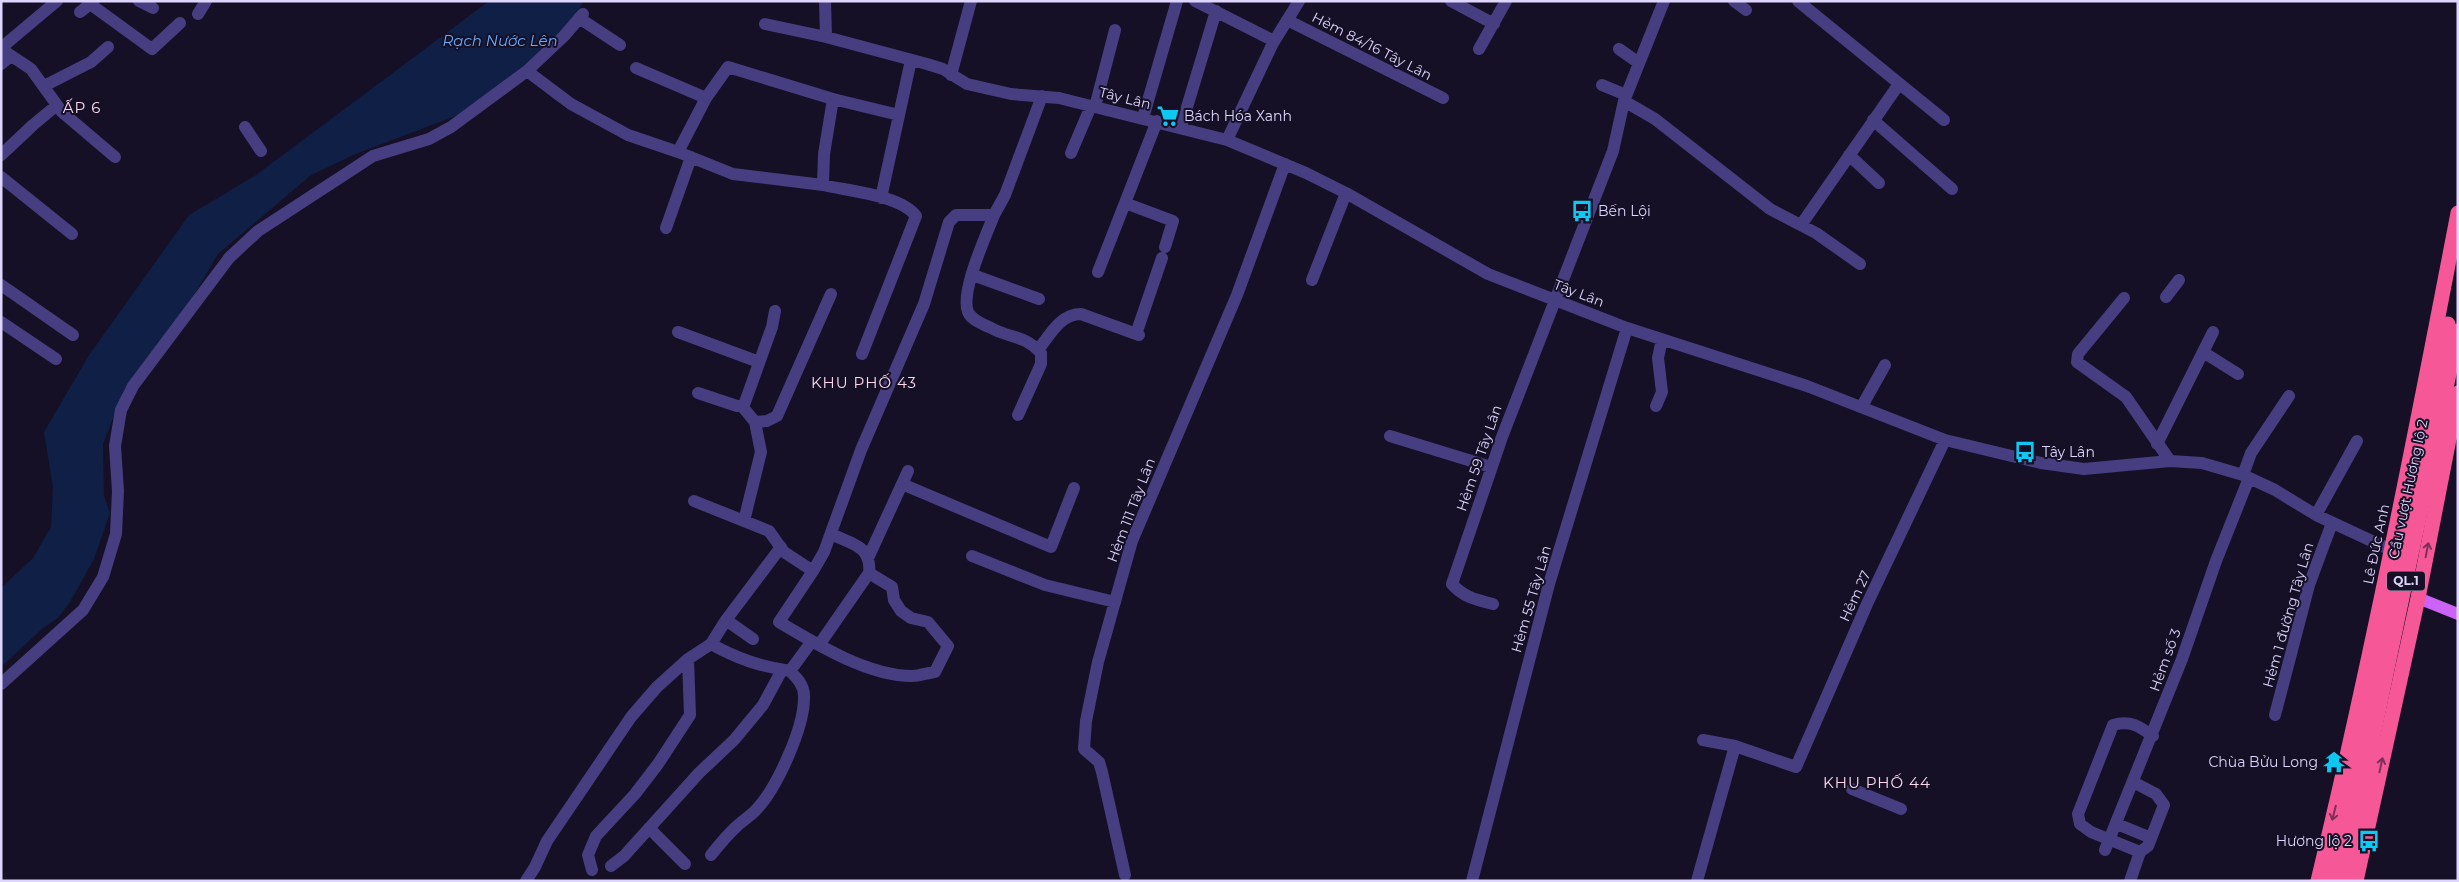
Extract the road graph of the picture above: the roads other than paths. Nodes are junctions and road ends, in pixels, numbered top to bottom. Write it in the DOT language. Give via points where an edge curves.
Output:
graph roads {
  1 [pos="57,1"];
  2 [pos="139,1"];
  3 [pos="206,1"];
  4 [pos="824,1"];
  5 [pos="971,1"];
  6 [pos="1177,1"];
  7 [pos="1195,1"];
  8 [pos="1298,1"];
  9 [pos="1451,1"];
  10 [pos="1506,1"];
  11 [pos="1664,1"];
  12 [pos="1734,1"];
  13 [pos="1798,1"];
  14 [pos="88,6"];
  15 [pos="1215,7"];
  16 [pos="153,8"];
  17 [pos="1746,10"];
  18 [pos="198,14"];
  19 [pos="1287,20"];
  20 [pos="180,23"];
  21 [pos="765,24"];
  22 [pos="1494,24"];
  23 [pos="1115,30"];
  24 [pos="826,38"];
  25 [pos="1274,41"];
  26 [pos="620,45"];
  27 [pos="108,47"];
  28 [pos="1479,49"];
  29 [pos="1619,49"];
  30 [pos="4,54"];
  31 [pos="911,60"];
  32 [pos="1639,63"];
  33 [pos="636,68"];
  34 [pos="527,71"];
  35 [pos="951,76"];
  36 [pos="1899,84"];
  37 [pos="1602,85"];
  38 [pos="44,86"];
  39 [pos="1042,96"];
  40 [pos="706,98"];
  41 [pos="1443,98"];
  42 [pos="1625,98"];
  43 [pos="833,99"];
  44 [pos="58,105"];
  45 [pos="1093,106"];
  46 [pos="900,115"];
  47 [pos="1143,118"];
  48 [pos="1873,120"];
  49 [pos="1944,120"];
  50 [pos="1157,122"];
  51 [pos="1181,127"];
  52 [pos="247,130"];
  53 [pos="1228,140"];
  54 [pos="260,149"];
  55 [pos="678,152"];
  56 [pos="1071,153"];
  57 [pos="1,155"];
  58 [pos="1849,155"];
  59 [pos="115,157"];
  60 [pos="691,157"];
  61 [pos="1286,164"];
  62 [pos="1,177"];
  63 [pos="1879,183"];
  64 [pos="824,185"];
  65 [pos="1952,189"];
  66 [pos="1346,193"];
  67 [pos="881,198"];
  68 [pos="1125,203"];
  69 [pos="2458,213"];
  70 [pos="994,216"];
  71 [pos="1801,224"];
  72 [pos="666,228"];
  73 [pos="72,234"];
  74 [pos="1860,264"];
  75 [pos="2458,269"];
  76 [pos="1098,272"];
  77 [pos="973,275"];
  78 [pos="1312,280"];
  79 [pos="2179,280"];
  80 [pos="1,285"];
  81 [pos="831,294"];
  82 [pos="2166,297"];
  83 [pos="1039,298"];
  84 [pos="2124,298"];
  85 [pos="1554,300"];
  86 [pos="775,311"];
  87 [pos="1,322"];
  88 [pos="1627,328"];
  89 [pos="2453,328"];
  90 [pos="678,332"];
  91 [pos="2213,332"];
  92 [pos="73,335"];
  93 [pos="1662,339"];
  94 [pos="1038,350"];
  95 [pos="2204,352"];
  96 [pos="862,354"];
  97 [pos="56,359"];
  98 [pos="759,362"];
  99 [pos="1885,365"];
  100 [pos="2238,374"];
  101 [pos="698,393"];
  102 [pos="2458,393"];
  103 [pos="2289,396"];
  104 [pos="742,406"];
  105 [pos="1656,406"];
  106 [pos="1862,406"];
  107 [pos="1018,415"];
  108 [pos="755,422"];
  109 [pos="1390,436"];
  110 [pos="1945,440"];
  111 [pos="2357,440"];
  112 [pos="2157,444"];
  113 [pos="2170,461"];
  114 [pos="1491,467"];
  115 [pos="908,471"];
  116 [pos="2246,476"];
  117 [pos="902,484"];
  118 [pos="1074,488"];
  119 [pos="694,501"];
  120 [pos="2400,514"];
  121 [pos="2316,515"];
  122 [pos="744,521"];
  123 [pos="2332,523"];
  124 [pos="2432,524"];
  125 [pos="831,534"];
  126 [pos="781,547"];
  127 [pos="2391,550"];
  128 [pos="869,556"];
  129 [pos="972,556"];
  130 [pos="813,571"];
  131 [pos="869,573"];
  132 [pos="2418,598"];
  133 [pos="1115,602"];
  134 [pos="1494,604"];
  135 [pos="2458,614"];
  136 [pos="726,620"];
  137 [pos="2374,630"];
  138 [pos="753,639"];
  139 [pos="2408,642"];
  140 [pos="815,643"];
  141 [pos="711,644"];
  142 [pos="688,659"];
  143 [pos="786,670"];
  144 [pos="1,684"];
  145 [pos="2274,715"];
  146 [pos="2152,736"];
  147 [pos="1702,740"];
  148 [pos="1735,746"];
  149 [pos="2133,782"];
  150 [pos="1852,788"];
  151 [pos="1901,809"];
  152 [pos="2116,824"];
  153 [pos="2349,826"];
  154 [pos="652,831"];
  155 [pos="2151,838"];
  156 [pos="2107,845"];
  157 [pos="2140,852"];
  158 [pos="711,855"];
  159 [pos="685,864"];
  160 [pos="611,866"];
  161 [pos="592,870"];
  162 [pos="1125,874"];
  163 [pos="526,881"];
  164 [pos="1472,881"];
  165 [pos="1697,881"];
  166 [pos="2130,881"];
  167 [pos="2318,881"];
  168 [pos="2331,881"];
  169 [pos="2343,881"];
  170 [pos="2356,881"];
  1 -- 30 [label="street"];
  2 -- 16 [label="street"];
  3 -- 18 [label="street"];
  4 -- 24 [label="street"];
  5 -- 35 [label="street"];
  6 -- 47 [label="street"];
  7 -- 15 [label="street"];
  8 -- 19 [label="street"];
  9 -- 22 [label="street"];
  10 -- 22 [label="street"];
  11 -- 32 [label="street"];
  12 -- 17 [label="street"];
  13 -- 36 [label="street"];
  14 -- 20 [label="street" via="152,49"];
  15 -- 25 [label="street"];
  15 -- 51 [label="street"];
  19 -- 25 [label="street"];
  19 -- 41 [label="street, Hẻm 84/16 Tây Lân"];
  21 -- 24 [label="street, Tây Lân"];
  22 -- 28 [label="street"];
  23 -- 45 [label="street"];
  24 -- 31 [label="street, Tây Lân"];
  25 -- 53 [label="street"];
  26 -- 34 [label="street" via="581,16"];
  27 -- 38 [label="street" via="91,62"];
  29 -- 32 [label="street"];
  30 -- 38 [label="street" via="31,69"];
  31 -- 35 [label="street, Tây Lân" via="942,69"];
  31 -- 46 [label="street"];
  32 -- 42 [label="street"];
  33 -- 40 [label="street"];
  34 -- 55 [label="street" via="600,121 628,135"];
  34 -- 144 [label="street" via="437,136 373,156 340,175 258,231 229,258 133,386 122,410 115,446 116,534 103,577 83,610"];
  35 -- 39 [label="street, Tây Lân" via="989,89"];
  36 -- 48 [label="street"];
  36 -- 49 [label="street"];
  37 -- 42 [label="street"];
  38 -- 44 [label="street"];
  39 -- 45 [label="street, Tây Lân"];
  39 -- 70 [label="street"];
  40 -- 43 [label="street" via="728,66"];
  40 -- 55 [label="street"];
  42 -- 71 [label="street" via="1770,209"];
  42 -- 85 [label="street" via="1613,151"];
  43 -- 46 [label="street"];
  43 -- 64 [label="street" via="824,154"];
  44 -- 57 [label="street"];
  44 -- 59 [label="street"];
  45 -- 47 [label="street, Tây Lân"];
  45 -- 56 [label="street"];
  46 -- 67 [label="street"];
  47 -- 50 [label="street, Tây Lân"];
  48 -- 58 [label="street"];
  48 -- 65 [label="street"];
  50 -- 51 [label="street, Tây Lân"];
  50 -- 68 [label="street"];
  51 -- 53 [label="street, Tây Lân"];
  52 -- 54 [label="street"];
  53 -- 61 [label="street, Tây Lân"];
  55 -- 60 [label="street"];
  58 -- 63 [label="street"];
  58 -- 71 [label="street"];
  60 -- 64 [label="street" via="733,174"];
  60 -- 72 [label="street"];
  61 -- 66 [label="street, Tây Lân"];
  61 -- 133 [label="street, Hẻm 111 Tây Lân" via="1238,295 1132,541"];
  62 -- 73 [label="street"];
  64 -- 67 [label="street"];
  66 -- 78 [label="street"];
  66 -- 85 [label="street, Tây Lân" via="1488,274"];
  67 -- 96 [label="street" via="906,207 916,216"];
  68 -- 76 [label="street"];
  68 -- 94 [label="street" via="1173,221 1138,334 1081,314 1071,314 1061,321"];
  69 -- 120 [label="highway, Lê Đức Anh / QL.1"];
  70 -- 77 [label="street"];
  70 -- 125 [label="street" via="956,215 950,222 924,304 861,450"];
  71 -- 74 [label="street"];
  75 -- 89 [label="highway, QL.1"];
  77 -- 83 [label="street"];
  77 -- 94 [label="street" via="966,296 968,312 974,320 1029,341"];
  79 -- 82 [label="street"];
  80 -- 92 [label="street"];
  81 -- 108 [label="street" via="777,416"];
  84 -- 112 [label="street" via="2078,354 2077,362 2126,397"];
  85 -- 88 [label="street, Tây Lân"];
  85 -- 114 [label="street, Hẻm 59 Tây Lân"];
  86 -- 98 [label="street"];
  87 -- 97 [label="street"];
  88 -- 93 [label="street, Tây Lân"];
  88 -- 164 [label="street, Hẻm 55 Tây Lân" via="1549,584"];
  89 -- 153 [label="highway, Cầu vượt Hương lộ 2 / QL.1, bridge"];
  90 -- 98 [label="street"];
  91 -- 95 [label="street"];
  93 -- 105 [label="street" via="1658,358 1662,392"];
  93 -- 106 [label="street, Tây Lân"];
  94 -- 107 [label="street" via="1041,364"];
  95 -- 100 [label="street"];
  95 -- 112 [label="street"];
  98 -- 104 [label="street"];
  99 -- 106 [label="street"];
  101 -- 104 [label="street"];
  102 -- 124 [label="highway, QL.1"];
  103 -- 116 [label="street, Hẻm số 3" via="2251,453"];
  104 -- 108 [label="street"];
  106 -- 110 [label="street, Tây Lân"];
  108 -- 122 [label="street" via="761,452"];
  109 -- 114 [label="street"];
  110 -- 113 [label="street, Tây Lân" via="2084,469"];
  110 -- 148 [label="street, Hẻm 27" via="1867,604 1796,767"];
  111 -- 121 [label="street"];
  112 -- 113 [label="street"];
  113 -- 116 [label="street, Tây Lân" via="2202,463"];
  114 -- 134 [label="street, Hẻm 59 Tây Lân" via="1452,584 1459,593"];
  115 -- 117 [label="street"];
  116 -- 121 [label="street, Tây Lân"];
  116 -- 146 [label="street, Hẻm số 3"];
  117 -- 118 [label="street" via="1051,547"];
  117 -- 128 [label="street"];
  119 -- 122 [label="street"];
  120 -- 124 [label="highway" via="2403,524 2412,531 2423,531"];
  120 -- 127 [label="highway, Lê Đức Anh / QL.1"];
  121 -- 123 [label="street, Tây Lân"];
  122 -- 126 [label="street" via="769,531"];
  123 -- 127 [label="street, Tây Lân"];
  123 -- 145 [label="street, Hẻm 1 đường Tây Lân" via="2309,585"];
  132 -- 124 [label="highway, QL.1, one-way"];
  125 -- 128 [label="street" via="859,547"];
  125 -- 130 [label="street"];
  126 -- 130 [label="street"];
  126 -- 136 [label="street"];
  127 -- 132 [label="highway"];
  127 -- 137 [label="highway, Lê Đức Anh / QL.1"];
  128 -- 131 [label="street"];
  129 -- 133 [label="street" via="1045,585"];
  130 -- 140 [label="street" via="779,622"];
  131 -- 140 [label="street"];
  131 -- 140 [label="street" via="892,587 894,600 901,611 911,618 928,622 948,646 935,672 912,676 890,673"];
  132 -- 135 [label="main road"];
  132 -- 139 [label="highway, QL.1"];
  133 -- 162 [label="street, Hẻm 111 Tây Lân" via="1089,704 1084,749 1099,762"];
  136 -- 138 [label="street"];
  136 -- 141 [label="street"];
  137 -- 139 [label="highway" via="2384,619 2399,620"];
  137 -- 167 [label="highway, Lê Đức Anh / QL.1, one-way"];
  170 -- 139 [label="highway, QL.1, one-way"];
  140 -- 143 [label="street"];
  141 -- 142 [label="street"];
  141 -- 143 [label="street" via="739,660"];
  142 -- 161 [label="street" via="690,715 641,787 596,836 588,855"];
  142 -- 163 [label="street" via="631,717 547,841"];
  143 -- 154 [label="street" via="734,740 699,773"];
  143 -- 158 [label="street" via="800,681 805,695 801,717 782,766 755,811"];
  146 -- 149 [label="street, Hẻm số 3"];
  146 -- 156 [label="street" via="2138,726 2124,722 2113,726 2102,751 2078,814 2080,824"];
  147 -- 148 [label="street"];
  148 -- 165 [label="street"];
  149 -- 152 [label="street, Hẻm số 3"];
  149 -- 155 [label="street" via="2156,794 2164,805"];
  150 -- 151 [label="street"];
  152 -- 155 [label="street"];
  152 -- 156 [label="street, Hẻm số 3"];
  153 -- 168 [label="highway, QL.1"];
  153 -- 169 [label="highway, QL.1"];
  154 -- 159 [label="street"];
  154 -- 160 [label="street"];
  155 -- 157 [label="street" via="2148,846"];
  156 -- 157 [label="street"];
  157 -- 166 [label="street"];
}
